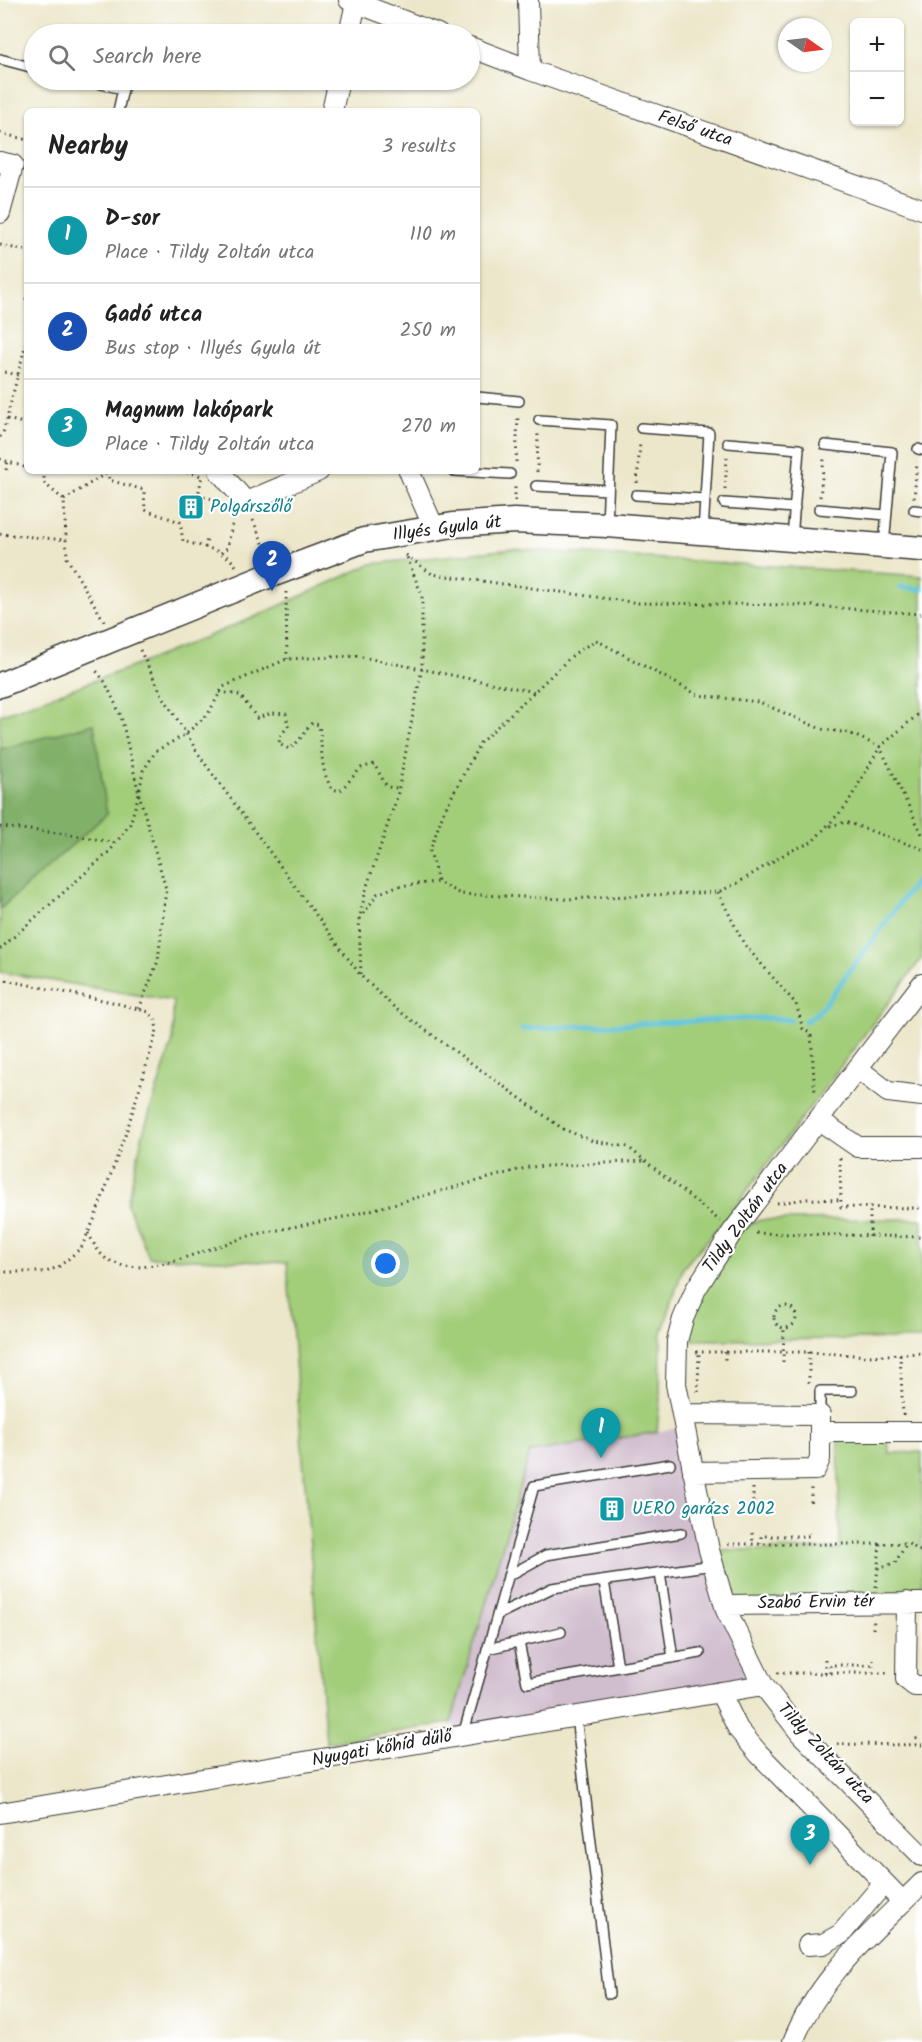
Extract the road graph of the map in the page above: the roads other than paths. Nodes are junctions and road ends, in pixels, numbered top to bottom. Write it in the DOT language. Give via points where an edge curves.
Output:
graph roads {
  1 [pos="528,0"];
  2 [pos="352,1"];
  3 [pos="350,24"];
  4 [pos="412,24"];
  5 [pos="480,51"];
  6 [pos="0,59"];
  7 [pos="24,65"];
  8 [pos="530,70"];
  9 [pos="123,90"];
  10 [pos="337,90"];
  11 [pos="119,108"];
  12 [pos="333,108"];
  13 [pos="13,165"];
  14 [pos="922,209"];
  15 [pos="0,213"];
  16 [pos="480,397"];
  17 [pos="519,401"];
  18 [pos="538,420"];
  19 [pos="641,428"];
  20 [pos="728,443"];
  21 [pos="825,445"];
  22 [pos="480,472"];
  23 [pos="222,474"];
  24 [pos="312,474"];
  25 [pos="410,474"];
  26 [pos="510,474"];
  27 [pos="536,486"];
  28 [pos="608,490"];
  29 [pos="636,495"];
  30 [pos="705,499"];
  31 [pos="724,503"];
  32 [pos="795,508"];
  33 [pos="819,509"];
  34 [pos="886,515"];
  35 [pos="607,525"];
  36 [pos="434,528"];
  37 [pos="703,532"];
  38 [pos="792,539"];
  39 [pos="884,546"];
  40 [pos="922,549"];
  41 [pos="0,685"];
  42 [pos="922,984"];
  43 [pos="858,1069"];
  44 [pos="922,1096"];
  45 [pos="824,1114"];
  46 [pos="922,1147"];
  47 [pos="852,1391"];
  48 [pos="684,1414"];
  49 [pos="820,1423"];
  50 [pos="913,1432"];
  51 [pos="670,1464"];
  52 [pos="693,1472"];
  53 [pos="681,1533"];
  54 [pos="713,1565"];
  55 [pos="660,1573"];
  56 [pos="508,1576"];
  57 [pos="604,1581"];
  58 [pos="914,1603"];
  59 [pos="725,1605"];
  60 [pos="497,1615"];
  61 [pos="561,1632"];
  62 [pos="519,1642"];
  63 [pos="487,1649"];
  64 [pos="700,1653"];
  65 [pos="673,1658"];
  66 [pos="618,1667"];
  67 [pos="769,1679"];
  68 [pos="922,1686"];
  69 [pos="720,1692"];
  70 [pos="576,1716"];
  71 [pos="463,1735"];
  72 [pos="0,1813"];
  73 [pos="922,1856"];
  74 [pos="884,1883"];
  75 [pos="922,1883"];
  76 [pos="903,1902"];
  77 [pos="808,1945"];
  78 [pos="609,1994"];
  79 [pos="793,2042"];
  1 -- 8 [label="street"];
  2 -- 3 [label="street"];
  2 -- 4 [label="street"];
  5 -- 8 [label="street, Felső utca"];
  6 -- 7 [label="lane"];
  8 -- 14 [label="street, Felső utca"];
  9 -- 11 [label="lane"];
  10 -- 12 [label="street"];
  13 -- 15 [label="street"];
  16 -- 17 [label="lane"];
  18 -- 28 [label="lane" via="611,425"];
  19 -- 30 [label="lane" via="709,433"];
  20 -- 32 [label="lane" via="799,449"];
  21 -- 34 [label="lane" via="892,452"];
  22 -- 26 [label="lane"];
  23 -- 24 [label="street" via="246,502"];
  25 -- 36 [label="street"];
  27 -- 28 [label="lane"];
  28 -- 35 [label="lane"];
  29 -- 30 [label="lane"];
  30 -- 37 [label="lane"];
  31 -- 32 [label="lane"];
  32 -- 38 [label="lane"];
  33 -- 34 [label="lane"];
  34 -- 39 [label="lane"];
  35 -- 36 [label="street, Illyés Gyula út" via="514,521"];
  35 -- 37 [label="street, Illyés Gyula út"];
  36 -- 41 [label="street, Illyés Gyula út" via="402,545 364,540 280,565 123,636"];
  37 -- 38 [label="street, Illyés Gyula út"];
  38 -- 39 [label="street, Illyés Gyula út"];
  39 -- 40 [label="street, Illyés Gyula út"];
  42 -- 43 [label="street, Tildy Zoltán utca"];
  43 -- 44 [label="street" via="888,1092"];
  43 -- 45 [label="street, Tildy Zoltán utca"];
  45 -- 46 [label="street" via="841,1136 858,1147"];
  45 -- 48 [label="street, Tildy Zoltán utca" via="733,1231 696,1289 677,1341 676,1384"];
  47 -- 49 [label="lane" via="820,1390"];
  48 -- 49 [label="street"];
  48 -- 52 [label="street, Tildy Zoltán utca"];
  49 -- 50 [label="street"];
  49 -- 52 [label="street" via="820,1460 815,1470"];
  51 -- 56 [label="lane" via="534,1486"];
  52 -- 54 [label="street, Tildy Zoltán utca"];
  53 -- 56 [label="lane" via="546,1555"];
  54 -- 55 [label="lane"];
  54 -- 59 [label="street, Tildy Zoltán utca"];
  55 -- 57 [label="lane"];
  55 -- 65 [label="lane"];
  56 -- 60 [label="lane"];
  57 -- 60 [label="lane" via="552,1588"];
  57 -- 66 [label="lane"];
  58 -- 59 [label="street, Szabó Ervin tér"];
  58 -- 68 [label="street, Szabó Ervin tér" via="906,1679"];
  59 -- 67 [label="street, Tildy Zoltán utca"];
  60 -- 63 [label="lane"];
  61 -- 62 [label="lane"];
  62 -- 63 [label="lane"];
  62 -- 66 [label="lane" via="527,1683"];
  63 -- 71 [label="lane"];
  64 -- 65 [label="lane"];
  65 -- 66 [label="lane"];
  67 -- 69 [label="street, Nyugati kőhíd dűlő"];
  67 -- 73 [label="street, Tildy Zoltán utca" via="801,1734"];
  69 -- 70 [label="street, Nyugati kőhíd dűlő"];
  69 -- 74 [label="street" via="738,1729 759,1754"];
  70 -- 71 [label="street, Nyugati kőhíd dűlő"];
  70 -- 78 [label="lane"];
  71 -- 72 [label="street, Nyugati kőhíd dűlő"];
  74 -- 76 [label="street"];
  74 -- 77 [label="street" via="841,1934 823,1944"];
  75 -- 76 [label="street"];
  76 -- 79 [label="street" via="816,1995"];
}
